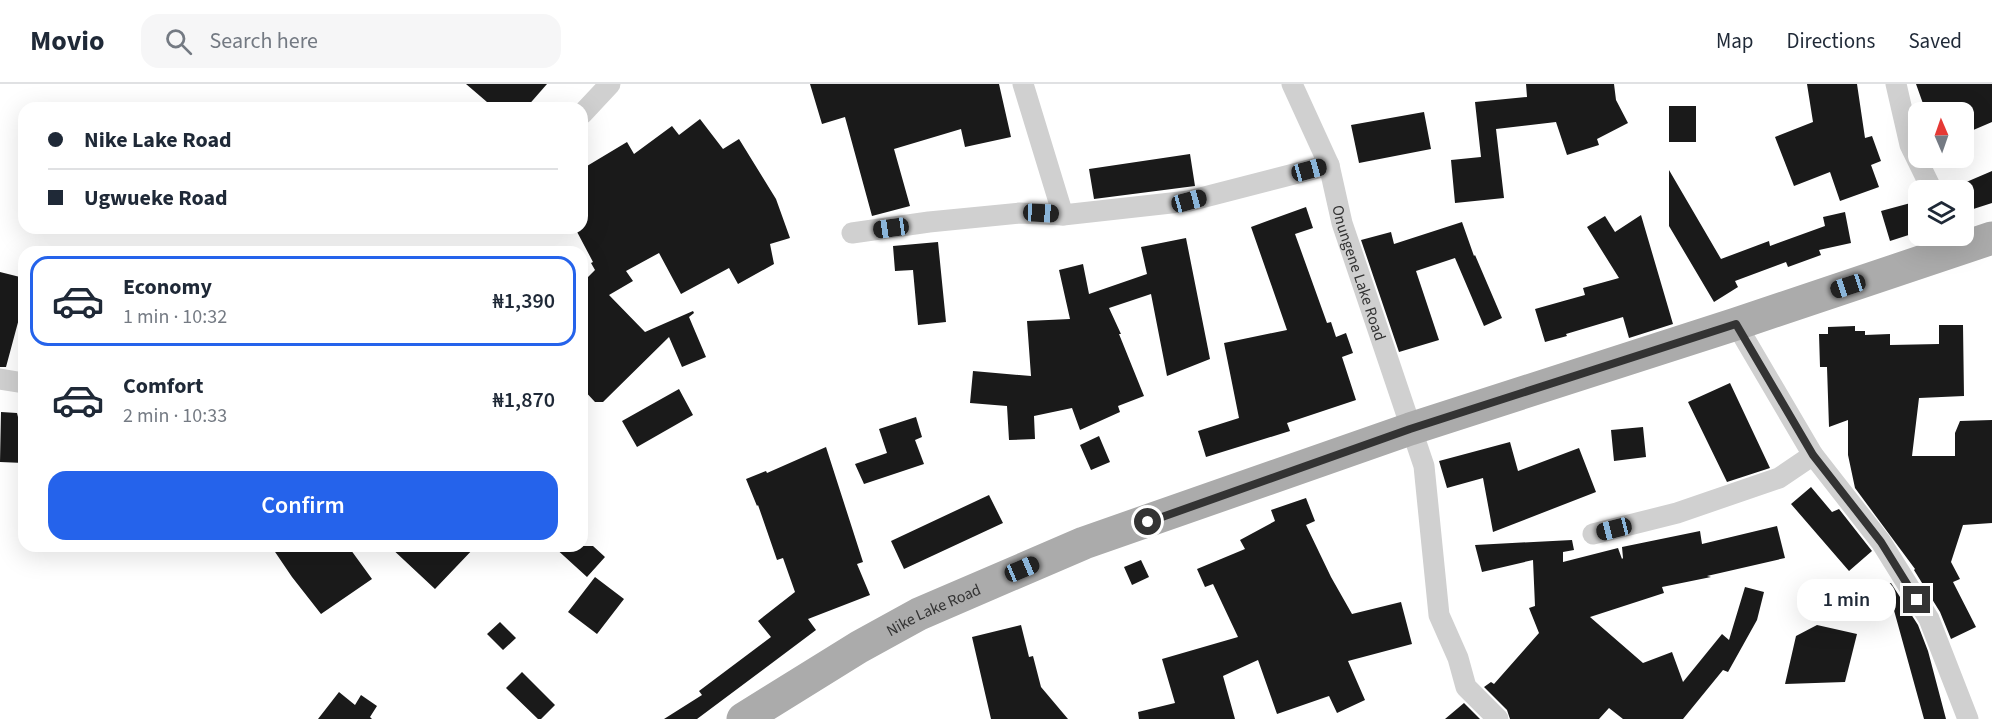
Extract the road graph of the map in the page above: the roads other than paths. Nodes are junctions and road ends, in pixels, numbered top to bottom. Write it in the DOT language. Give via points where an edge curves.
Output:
graph roads {
  1 [pos="610,84"];
  2 [pos="1023,84"];
  3 [pos="1292,84"];
  4 [pos="1896,84"];
  5 [pos="588,108"];
  6 [pos="1329,165"];
  7 [pos="1927,180"];
  8 [pos="1063,214"];
  9 [pos="852,233"];
  10 [pos="1992,238"];
  11 [pos="1974,240"];
  12 [pos="1947,246"];
  13 [pos="1736,324"];
  14 [pos="0,379"];
  15 [pos="18,382"];
  16 [pos="1410,429"];
  17 [pos="1813,455"];
  18 [pos="1593,534"];
  19 [pos="743,719"];
  20 [pos="1498,719"];
  21 [pos="1968,719"];
  1 -- 5 [label="street"];
  2 -- 8 [label="street"];
  3 -- 6 [label="street, Onungene Lake Road"];
  4 -- 7 [label="street" via="1910,145"];
  6 -- 8 [label="street" via="1189,201"];
  6 -- 16 [label="street, Onungene Lake Road" via="1342,223"];
  8 -- 9 [label="street" via="1020,213"];
  10 -- 11 [label="main road, Nike Lake Road"];
  12 -- 13 [label="main road, Nike Lake Road"];
  13 -- 16 [label="main road, Nike Lake Road"];
  13 -- 17 [label="street"];
  14 -- 15 [label="street"];
  16 -- 19 [label="main road, Nike Lake Road" via="1084,543 1002,578 859,647"];
  16 -- 20 [label="street, Onungene Lake Road" via="1424,466 1439,615 1466,687"];
  17 -- 18 [label="street" via="1779,478 1677,513"];
  17 -- 21 [label="street" via="1881,542 1929,620"];
}
